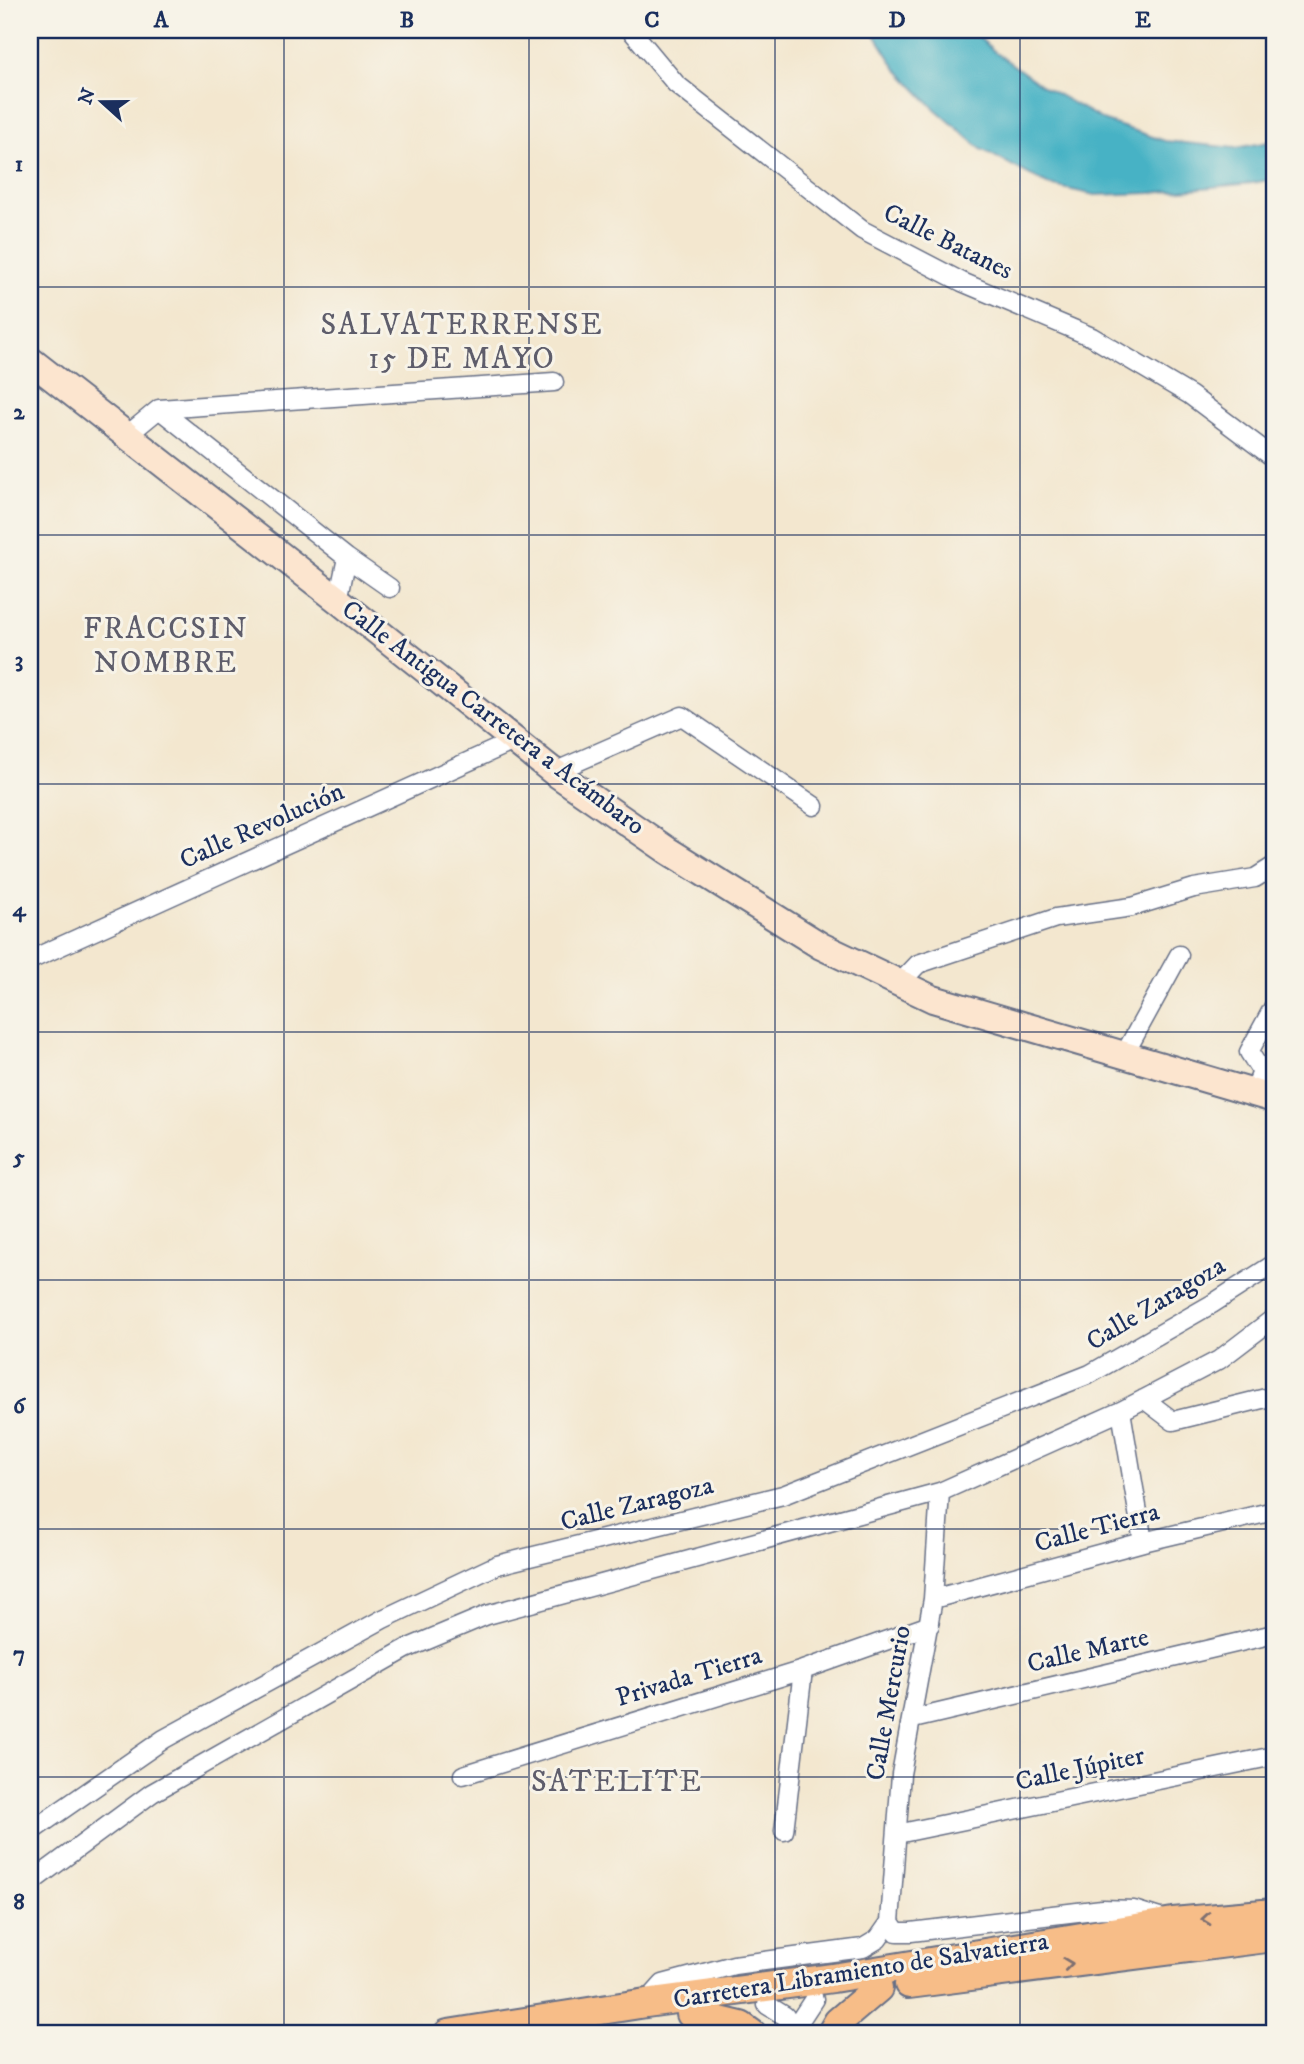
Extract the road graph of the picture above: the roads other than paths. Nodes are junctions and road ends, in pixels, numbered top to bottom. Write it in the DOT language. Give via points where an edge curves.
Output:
graph roads {
  1 [pos="631,30"];
  2 [pos="30,360"];
  3 [pos="554,382"];
  4 [pos="159,409"];
  5 [pos="125,436"];
  6 [pos="1274,458"];
  7 [pos="347,558"];
  8 [pos="390,588"];
  9 [pos="338,600"];
  10 [pos="516,740"];
  11 [pos="554,772"];
  12 [pos="814,806"];
  13 [pos="1274,866"];
  14 [pos="1179,955"];
  15 [pos="30,960"];
  16 [pos="899,984"];
  17 [pos="1274,1006"];
  18 [pos="1124,1055"];
  19 [pos="1263,1096"];
  20 [pos="1274,1264"];
  21 [pos="1274,1318"];
  22 [pos="1274,1396"];
  23 [pos="1144,1399"];
  24 [pos="1121,1411"];
  25 [pos="940,1492"];
  26 [pos="1274,1511"];
  27 [pos="1143,1542"];
  28 [pos="933,1599"];
  29 [pos="930,1625"];
  30 [pos="1274,1634"];
  31 [pos="803,1670"];
  32 [pos="913,1719"];
  33 [pos="1274,1756"];
  34 [pos="463,1775"];
  35 [pos="784,1831"];
  36 [pos="30,1832"];
  37 [pos="897,1834"];
  38 [pos="30,1883"];
  39 [pos="1274,1913"];
  40 [pos="890,1922"];
  41 [pos="1172,1922"];
  42 [pos="1274,1937"];
  43 [pos="833,1978"];
  44 [pos="878,1988"];
  45 [pos="756,1997"];
  46 [pos="814,1999"];
  47 [pos="646,2003"];
  48 [pos="691,2014"];
  49 [pos="794,2033"];
  50 [pos="448,2034"];
  51 [pos="563,2034"];
  52 [pos="752,2034"];
  53 [pos="831,2034"];
  1 -- 6 [label="street, Calle Batanes" via="676,84 862,230 962,282 1092,337 1190,395"];
  2 -- 5 [label="main road, Calle Antigua Carretera a Acámbaro"];
  3 -- 4 [label="street"];
  4 -- 5 [label="street"];
  4 -- 7 [label="street"];
  5 -- 9 [label="main road, Calle Antigua Carretera a Acámbaro"];
  7 -- 8 [label="street"];
  7 -- 9 [label="street"];
  9 -- 10 [label="main road, Calle Antigua Carretera a Acámbaro"];
  10 -- 11 [label="main road, Calle Antigua Carretera a Acámbaro"];
  10 -- 15 [label="street, Calle Revolución"];
  11 -- 12 [label="street" via="682,716"];
  11 -- 16 [label="main road, Calle Antigua Carretera a Acámbaro" via="667,850 809,938"];
  13 -- 16 [label="street" via="1255,878 1194,888 1132,907 1056,918 918,964"];
  14 -- 18 [label="street"];
  16 -- 18 [label="main road, Calle Antigua Carretera a Acámbaro" via="933,999"];
  17 -- 19 [label="street" via="1249,1052 1262,1072"];
  18 -- 19 [label="main road, Calle Antigua Carretera a Acámbaro"];
  20 -- 36 [label="street, Calle Zaragoza" via="1090,1374 783,1495 497,1565 383,1619 164,1739"];
  21 -- 23 [label="street" via="1219,1360"];
  22 -- 23 [label="street" via="1173,1421"];
  23 -- 24 [label="street"];
  24 -- 25 [label="street"];
  24 -- 27 [label="street"];
  25 -- 28 [label="street, Calle Mercurio"];
  25 -- 38 [label="street" via="487,1615 406,1649 152,1793"];
  26 -- 27 [label="street, Calle Tierra"];
  27 -- 28 [label="street, Calle Tierra"];
  28 -- 29 [label="street, Calle Mercurio"];
  29 -- 31 [label="street, Privada Tierra"];
  29 -- 32 [label="street, Calle Mercurio"];
  30 -- 32 [label="street, Calle Marte"];
  31 -- 34 [label="street, Privada Tierra"];
  31 -- 35 [label="street"];
  32 -- 37 [label="street, Calle Mercurio" via="901,1774"];
  33 -- 37 [label="street, Calle Júpiter"];
  37 -- 40 [label="street, Calle Mercurio"];
  39 -- 41 [label="main road, Carretera Libramiento de Salvatierra, one-way"];
  40 -- 41 [label="street" via="897,1932 911,1932 1102,1909 1134,1910"];
  40 -- 47 [label="street" via="878,1939 863,1948 734,1965 663,1984"];
  41 -- 43 [label="main road, Carretera Libramiento de Salvatierra"];
  44 -- 42 [label="main road, Carretera Libramiento de Salvatierra, one-way"];
  43 -- 45 [label="main road, Carretera Libramiento de Salvatierra"];
  43 -- 46 [label="main road"];
  44 -- 46 [label="main road, Carretera Libramiento de Salvatierra"];
  44 -- 53 [label="main road" via="838,2022"];
  45 -- 46 [label="main road, Carretera Libramiento de Salvatierra"];
  45 -- 47 [label="main road, Carretera Libramiento de Salvatierra"];
  45 -- 48 [label="main road, Carretera Libramiento de Salvatierra"];
  45 -- 49 [label="street" via="785,2016"];
  46 -- 49 [label="street"];
  47 -- 50 [label="main road, Carretera Libramiento de Salvatierra"];
  48 -- 51 [label="main road, Carretera Libramiento de Salvatierra"];
  48 -- 52 [label="main road" via="741,2026"];
}
